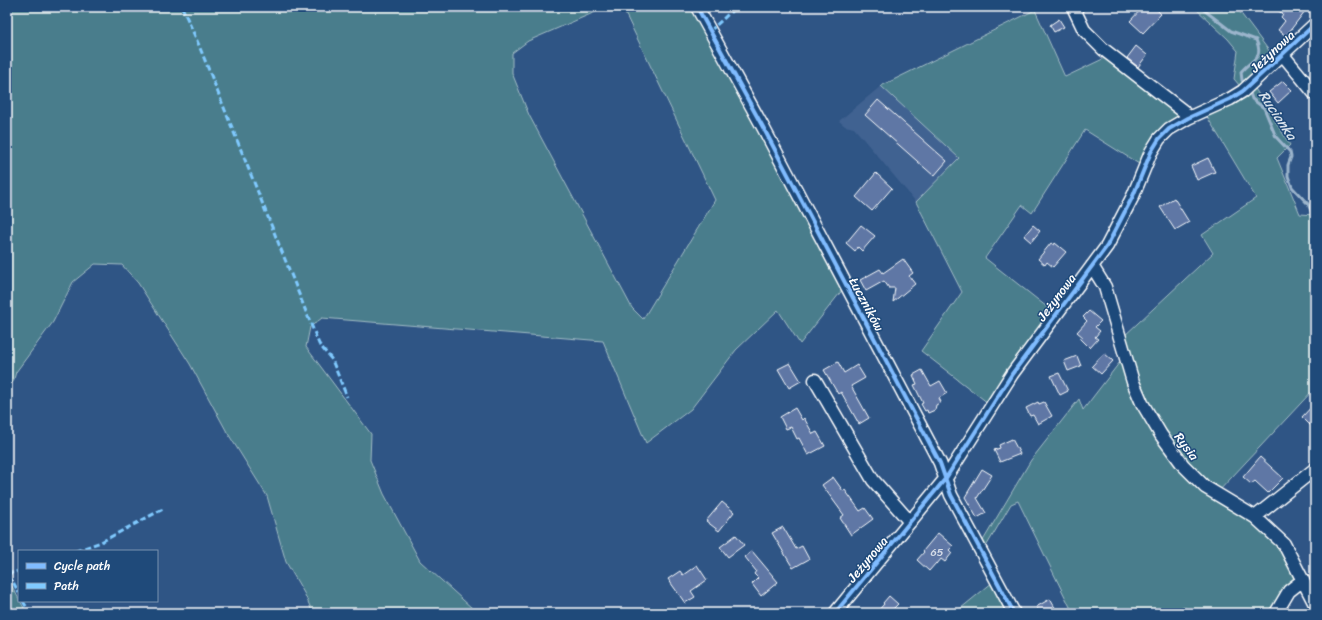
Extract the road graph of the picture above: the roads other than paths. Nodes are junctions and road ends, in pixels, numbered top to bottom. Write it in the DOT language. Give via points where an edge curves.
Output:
graph roads {
  1 [pos="697,7"];
  2 [pos="1073,7"];
  3 [pos="1315,24"];
  4 [pos="1283,55"];
  5 [pos="1315,94"];
  6 [pos="1188,118"];
  7 [pos="1092,266"];
  8 [pos="815,380"];
  9 [pos="1315,469"];
  10 [pos="946,478"];
  11 [pos="1255,517"];
  12 [pos="910,522"];
  13 [pos="1303,580"];
  14 [pos="1315,604"];
  15 [pos="835,613"];
  16 [pos="1014,613"];
  17 [pos="1276,613"];
  1 -- 10 [label="street, Łuczników" via="764,129"];
  2 -- 6 [label="street" via="1084,30 1098,45 1183,110"];
  3 -- 4 [label="street, Jeżynowa"];
  4 -- 5 [label="street"];
  4 -- 6 [label="street, Jeżynowa" via="1243,91"];
  6 -- 7 [label="street, Jeżynowa" via="1169,129 1159,139 1118,226"];
  7 -- 10 [label="street, Jeżynowa" via="1012,374"];
  7 -- 11 [label="street, Rysia" via="1105,287 1133,382 1142,403 1162,435 1183,465 1205,487"];
  8 -- 12 [label="street" via="873,480"];
  9 -- 11 [label="street"];
  10 -- 12 [label="street, Jeżynowa"];
  10 -- 16 [label="street, Łuczników" via="952,495"];
  11 -- 13 [label="street, Rysia" via="1284,544"];
  12 -- 15 [label="street, Jeżynowa"];
  13 -- 14 [label="street, Rysia"];
  13 -- 17 [label="street" via="1289,591"];
}
